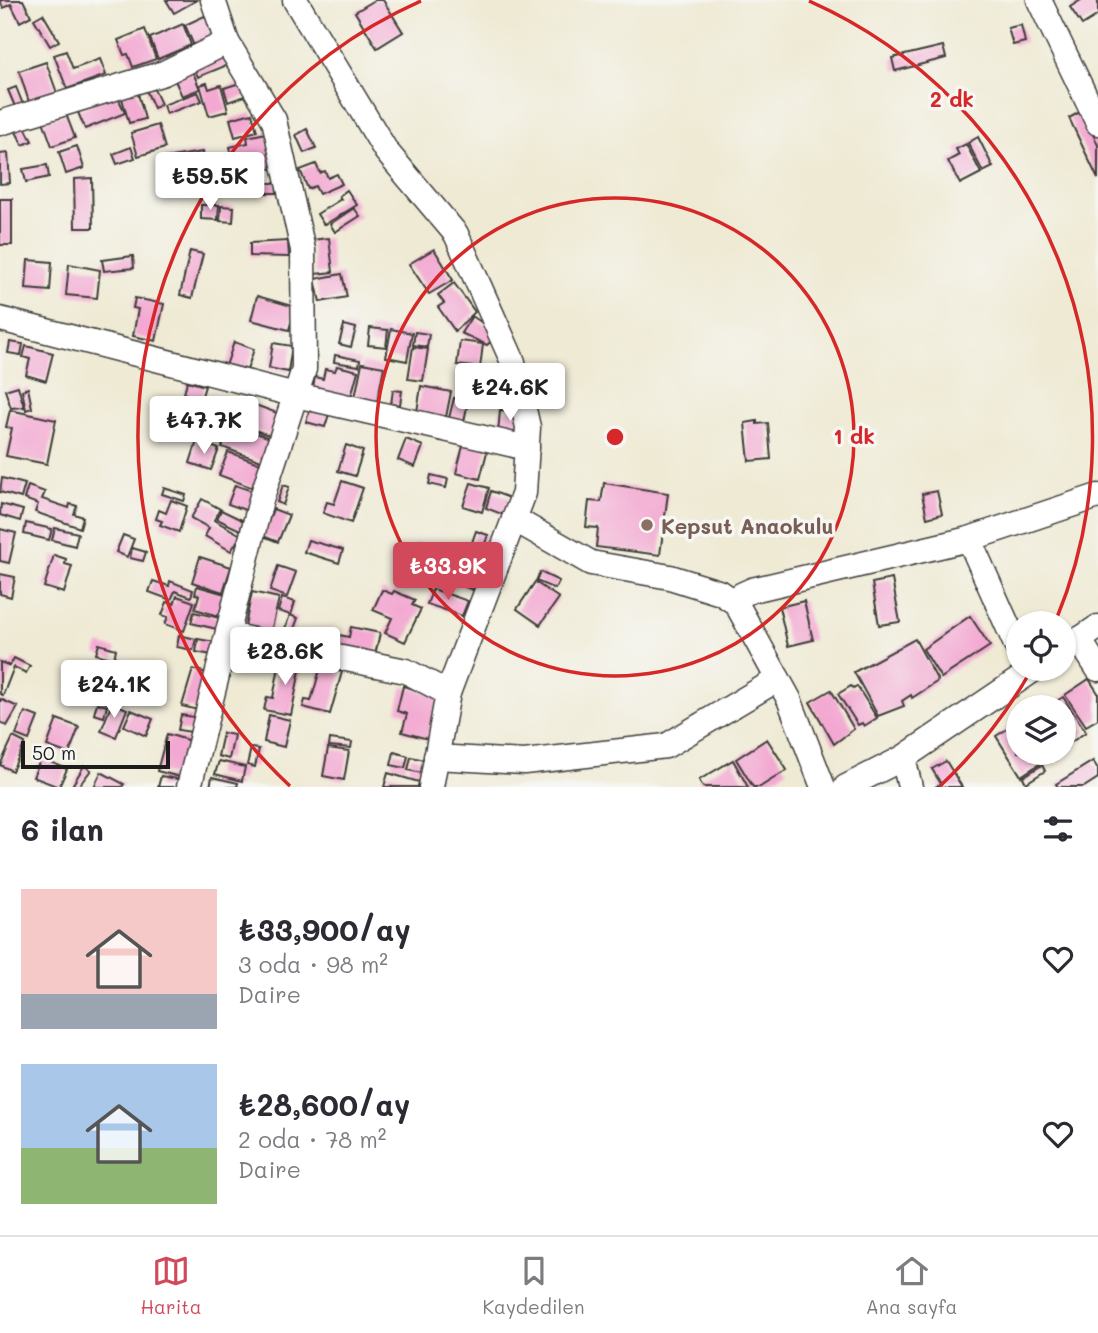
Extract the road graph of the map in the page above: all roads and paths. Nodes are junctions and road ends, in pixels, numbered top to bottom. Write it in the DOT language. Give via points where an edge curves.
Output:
graph roads {
  1 [pos="213,0"];
  2 [pos="295,0"];
  3 [pos="1039,0"];
  4 [pos="227,41"];
  5 [pos="1088,77"];
  6 [pos="0,123"];
  7 [pos="1098,123"];
  8 [pos="0,319"];
  9 [pos="296,395"];
  10 [pos="527,448"];
  11 [pos="1098,496"];
  12 [pos="514,519"];
  13 [pos="969,539"];
  14 [pos="736,603"];
  15 [pos="1006,622"];
  16 [pos="228,635"];
  17 [pos="1080,639"];
  18 [pos="1098,669"];
  19 [pos="778,679"];
  20 [pos="1015,681"];
  21 [pos="448,694"];
  22 [pos="436,757"];
  23 [pos="903,758"];
  24 [pos="189,787"];
  25 [pos="431,787"];
  26 [pos="823,787"];
  27 [pos="846,787"];
  28 [pos="910,787"];
  1 -- 4 [label="street"];
  2 -- 10 [label="street" via="386,151 456,234 513,362 528,427"];
  3 -- 5 [label="street"];
  4 -- 6 [label="street" via="164,73"];
  4 -- 9 [label="street" via="274,120 303,250 304,369"];
  5 -- 7 [label="street"];
  8 -- 9 [label="street"];
  9 -- 10 [label="street"];
  9 -- 16 [label="street" via="261,500"];
  10 -- 12 [label="street" via="524,493"];
  11 -- 13 [label="street"];
  12 -- 14 [label="street" via="591,563 670,577 721,593"];
  12 -- 21 [label="street"];
  13 -- 14 [label="street" via="752,590"];
  13 -- 15 [label="street"];
  14 -- 19 [label="street"];
  16 -- 21 [label="street" via="406,671"];
  16 -- 24 [label="street"];
  17 -- 18 [label="street"];
  19 -- 22 [label="street" via="666,746 524,762"];
  19 -- 26 [label="street"];
  20 -- 23 [label="street"];
  21 -- 22 [label="street"];
  22 -- 25 [label="street"];
  23 -- 27 [label="street"];
  23 -- 28 [label="street"];
}
